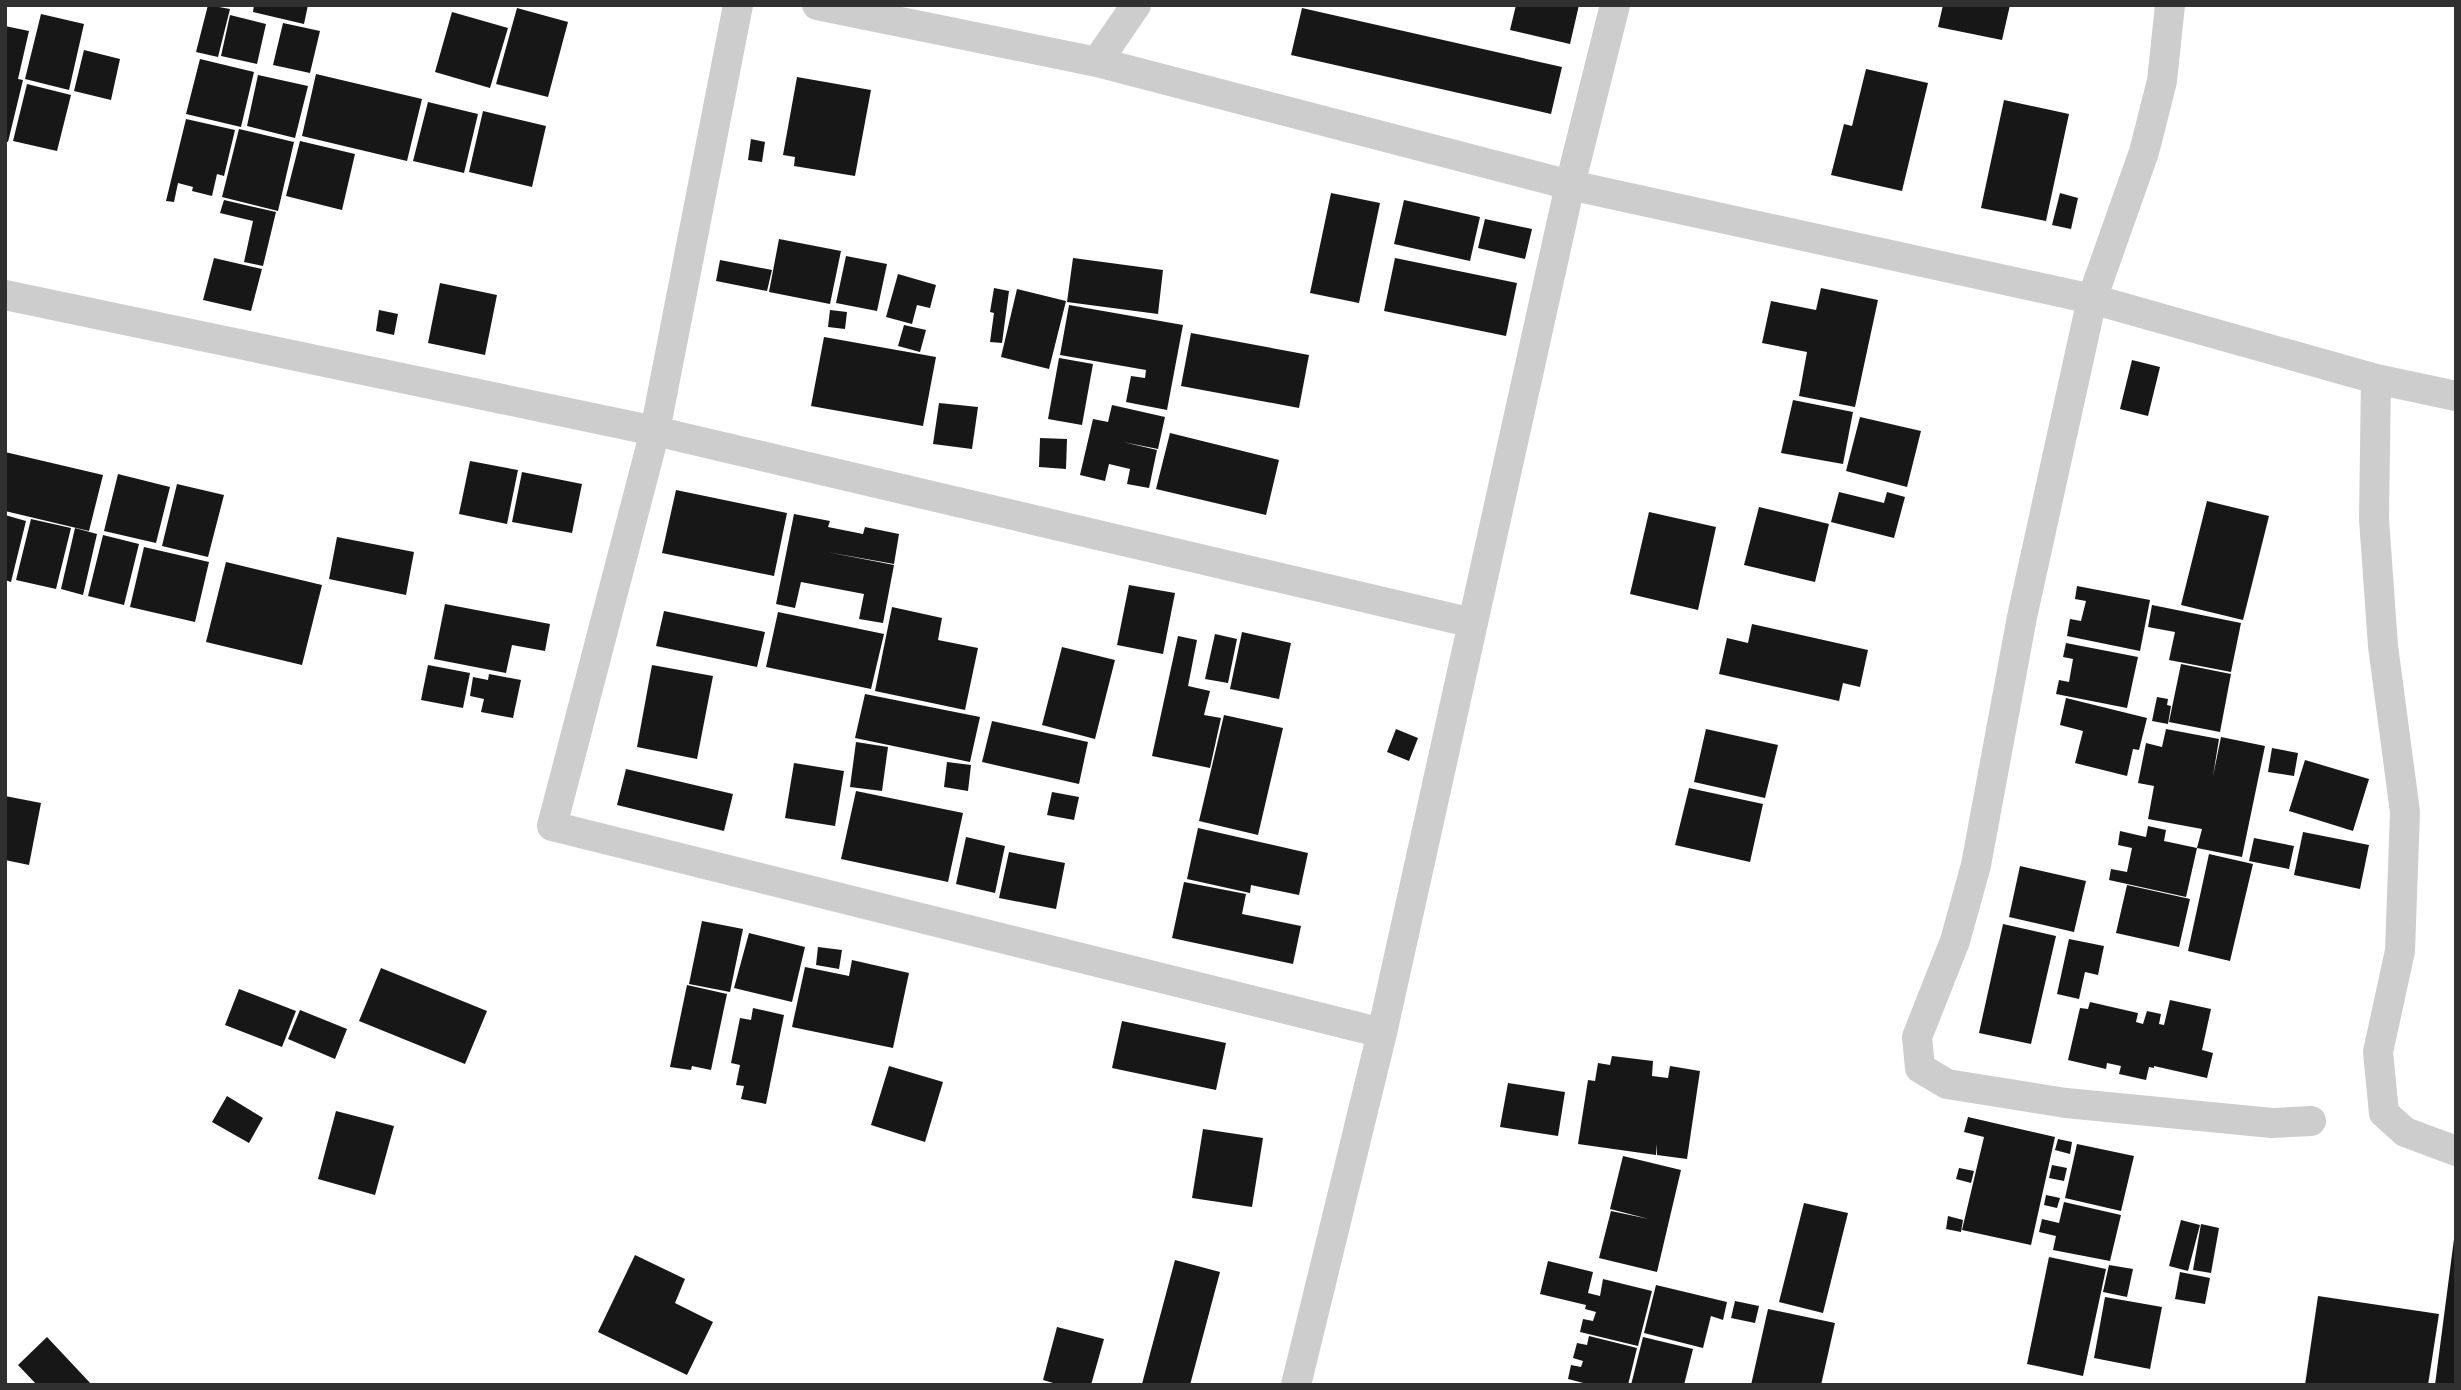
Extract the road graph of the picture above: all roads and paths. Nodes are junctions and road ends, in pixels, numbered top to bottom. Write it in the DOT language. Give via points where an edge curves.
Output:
graph roads {
  1 [pos="738,5"];
  2 [pos="817,5"];
  3 [pos="1136,5"];
  4 [pos="1615,5"];
  5 [pos="2170,5"];
  6 [pos="1097,62"];
  7 [pos="1570,185"];
  8 [pos="5,295"];
  9 [pos="2092,299"];
  10 [pos="2376,379"];
  11 [pos="2456,396"];
  12 [pos="654,431"];
  13 [pos="1473,623"];
  14 [pos="1382,1033"];
  15 [pos="2311,1121"];
  16 [pos="2456,1151"];
  17 [pos="1296,1385"];
  1 -- 12 [label="street"];
  2 -- 6 [label="street"];
  3 -- 6 [label="street"];
  4 -- 7 [label="street"];
  5 -- 9 [label="street" via="2162,81 2144,152"];
  6 -- 7 [label="street"];
  7 -- 9 [label="street"];
  7 -- 13 [label="street"];
  8 -- 12 [label="street"];
  9 -- 10 [label="street"];
  9 -- 15 [label="street" via="2022,617 1976,865 1955,941 1917,1037 1920,1068 1947,1084 2066,1103 2272,1123"];
  10 -- 11 [label="street"];
  10 -- 16 [label="street" via="2374,519 2383,646 2405,812 2400,951 2378,1052 2384,1113 2405,1132"];
  12 -- 13 [label="street"];
  12 -- 14 [label="street" via="552,827"];
  13 -- 14 [label="street"];
  14 -- 17 [label="street"];
}
